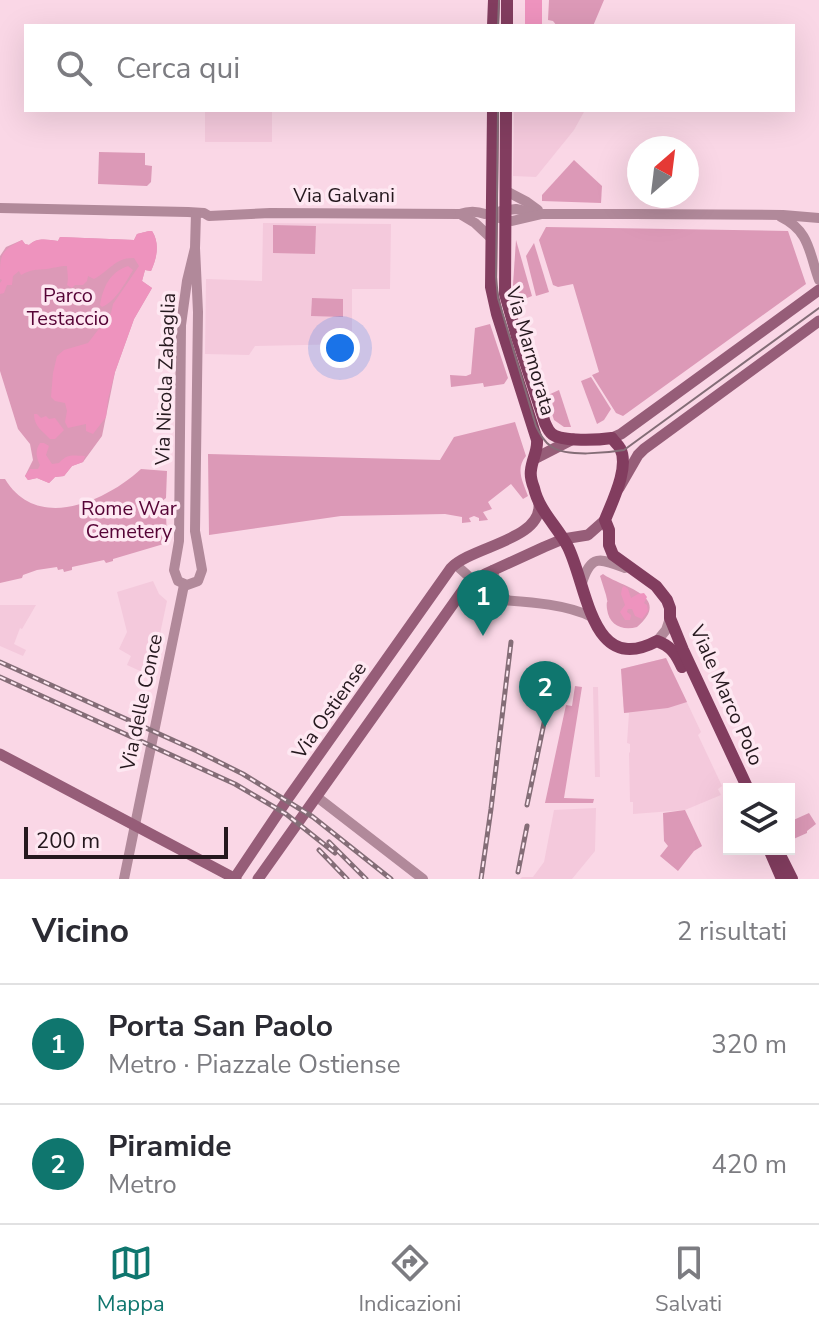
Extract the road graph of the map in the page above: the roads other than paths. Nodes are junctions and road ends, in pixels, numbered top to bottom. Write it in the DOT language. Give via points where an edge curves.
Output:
graph roads {
  1 [pos="494,0"];
  2 [pos="507,0"];
  3 [pos="493,24"];
  4 [pos="507,24"];
  5 [pos="493,112"];
  6 [pos="506,112"];
  7 [pos="506,191"];
  8 [pos="0,208"];
  9 [pos="200,213"];
  10 [pos="542,214"];
  11 [pos="463,215"];
  12 [pos="497,215"];
  13 [pos="775,215"];
  14 [pos="819,218"];
  15 [pos="491,238"];
  16 [pos="195,248"];
  17 [pos="819,280"];
  18 [pos="819,290"];
  19 [pos="819,321"];
  20 [pos="612,438"];
  21 [pos="574,439"];
  22 [pos="534,459"];
  23 [pos="617,492"];
  24 [pos="539,504"];
  25 [pos="605,520"];
  26 [pos="563,539"];
  27 [pos="455,564"];
  28 [pos="493,570"];
  29 [pos="634,571"];
  30 [pos="474,580"];
  31 [pos="582,583"];
  32 [pos="184,585"];
  33 [pos="459,596"];
  34 [pos="507,600"];
  35 [pos="592,617"];
  36 [pos="670,618"];
  37 [pos="657,641"];
  38 [pos="0,754"];
  39 [pos="737,783"];
  40 [pos="745,783"];
  41 [pos="317,797"];
  42 [pos="134,826"];
  43 [pos="772,855"];
  44 [pos="780,855"];
  45 [pos="124,879"];
  46 [pos="235,879"];
  47 [pos="258,879"];
  48 [pos="423,879"];
  49 [pos="782,879"];
  50 [pos="792,879"];
  1 -- 3 [label="main road"];
  2 -- 4 [label="main road"];
  5 -- 12 [label="main road, Via Marmorata"];
  6 -- 7 [label="main road, Via Marmorata"];
  7 -- 10 [label="street"];
  7 -- 12 [label="main road, Via Marmorata"];
  8 -- 9 [label="street, Via Galvani"];
  9 -- 11 [label="street, Via Galvani"];
  9 -- 16 [label="street, Via Nicola Zabaglia"];
  10 -- 12 [label="street, Via Galvani" via="522,209"];
  10 -- 13 [label="street, Via Galvani"];
  11 -- 12 [label="street, Via Galvani"];
  11 -- 15 [label="street"];
  12 -- 15 [label="main road, Via Marmorata"];
  12 -- 21 [label="main road, Via Marmorata" via="505,294 548,430"];
  13 -- 14 [label="street, Via Galvani"];
  13 -- 17 [label="street" via="802,233"];
  15 -- 22 [label="main road, Via Marmorata" via="492,297 537,440"];
  16 -- 32 [label="street, Via Nicola Zabaglia" via="181,325 175,575"];
  16 -- 32 [label="street, Via Nicola Zabaglia" via="195,531 202,567 201,577"];
  18 -- 20 [label="main road"];
  19 -- 23 [label="main road" via="642,451"];
  20 -- 21 [label="main road"];
  20 -- 23 [label="main road" via="623,458"];
  21 -- 22 [label="main road"];
  22 -- 24 [label="main road" via="531,478"];
  23 -- 25 [label="main road"];
  24 -- 26 [label="main road"];
  24 -- 27 [label="main road" via="537,518 527,529"];
  25 -- 26 [label="main road" via="588,535"];
  25 -- 29 [label="main road" via="611,553"];
  26 -- 28 [label="main road, Via Ostiense"];
  26 -- 31 [label="main road"];
  27 -- 30 [label="street"];
  27 -- 46 [label="main road, Via Ostiense"];
  28 -- 30 [label="main road, Via Ostiense"];
  28 -- 34 [label="street"];
  29 -- 31 [label="street" via="599,560 590,565"];
  29 -- 36 [label="main road" via="663,594"];
  30 -- 33 [label="main road, Via Ostiense"];
  30 -- 34 [label="street" via="489,594"];
  31 -- 35 [label="main road"];
  32 -- 42 [label="street, Via delle Conce"];
  33 -- 34 [label="street"];
  33 -- 41 [label="main road, Via Ostiense"];
  34 -- 35 [label="street"];
  35 -- 37 [label="main road" via="607,641 619,648 636,649"];
  36 -- 37 [label="street"];
  36 -- 40 [label="main road, Viale Marco Polo"];
  37 -- 39 [label="main road, Viale Marco Polo" via="676,654"];
  38 -- 42 [label="main road"];
  41 -- 47 [label="main road, Via Ostiense"];
  41 -- 48 [label="street"];
  42 -- 45 [label="street, Via delle Conce"];
  42 -- 46 [label="main road"];
  43 -- 49 [label="main road"];
  44 -- 50 [label="main road"];
}
